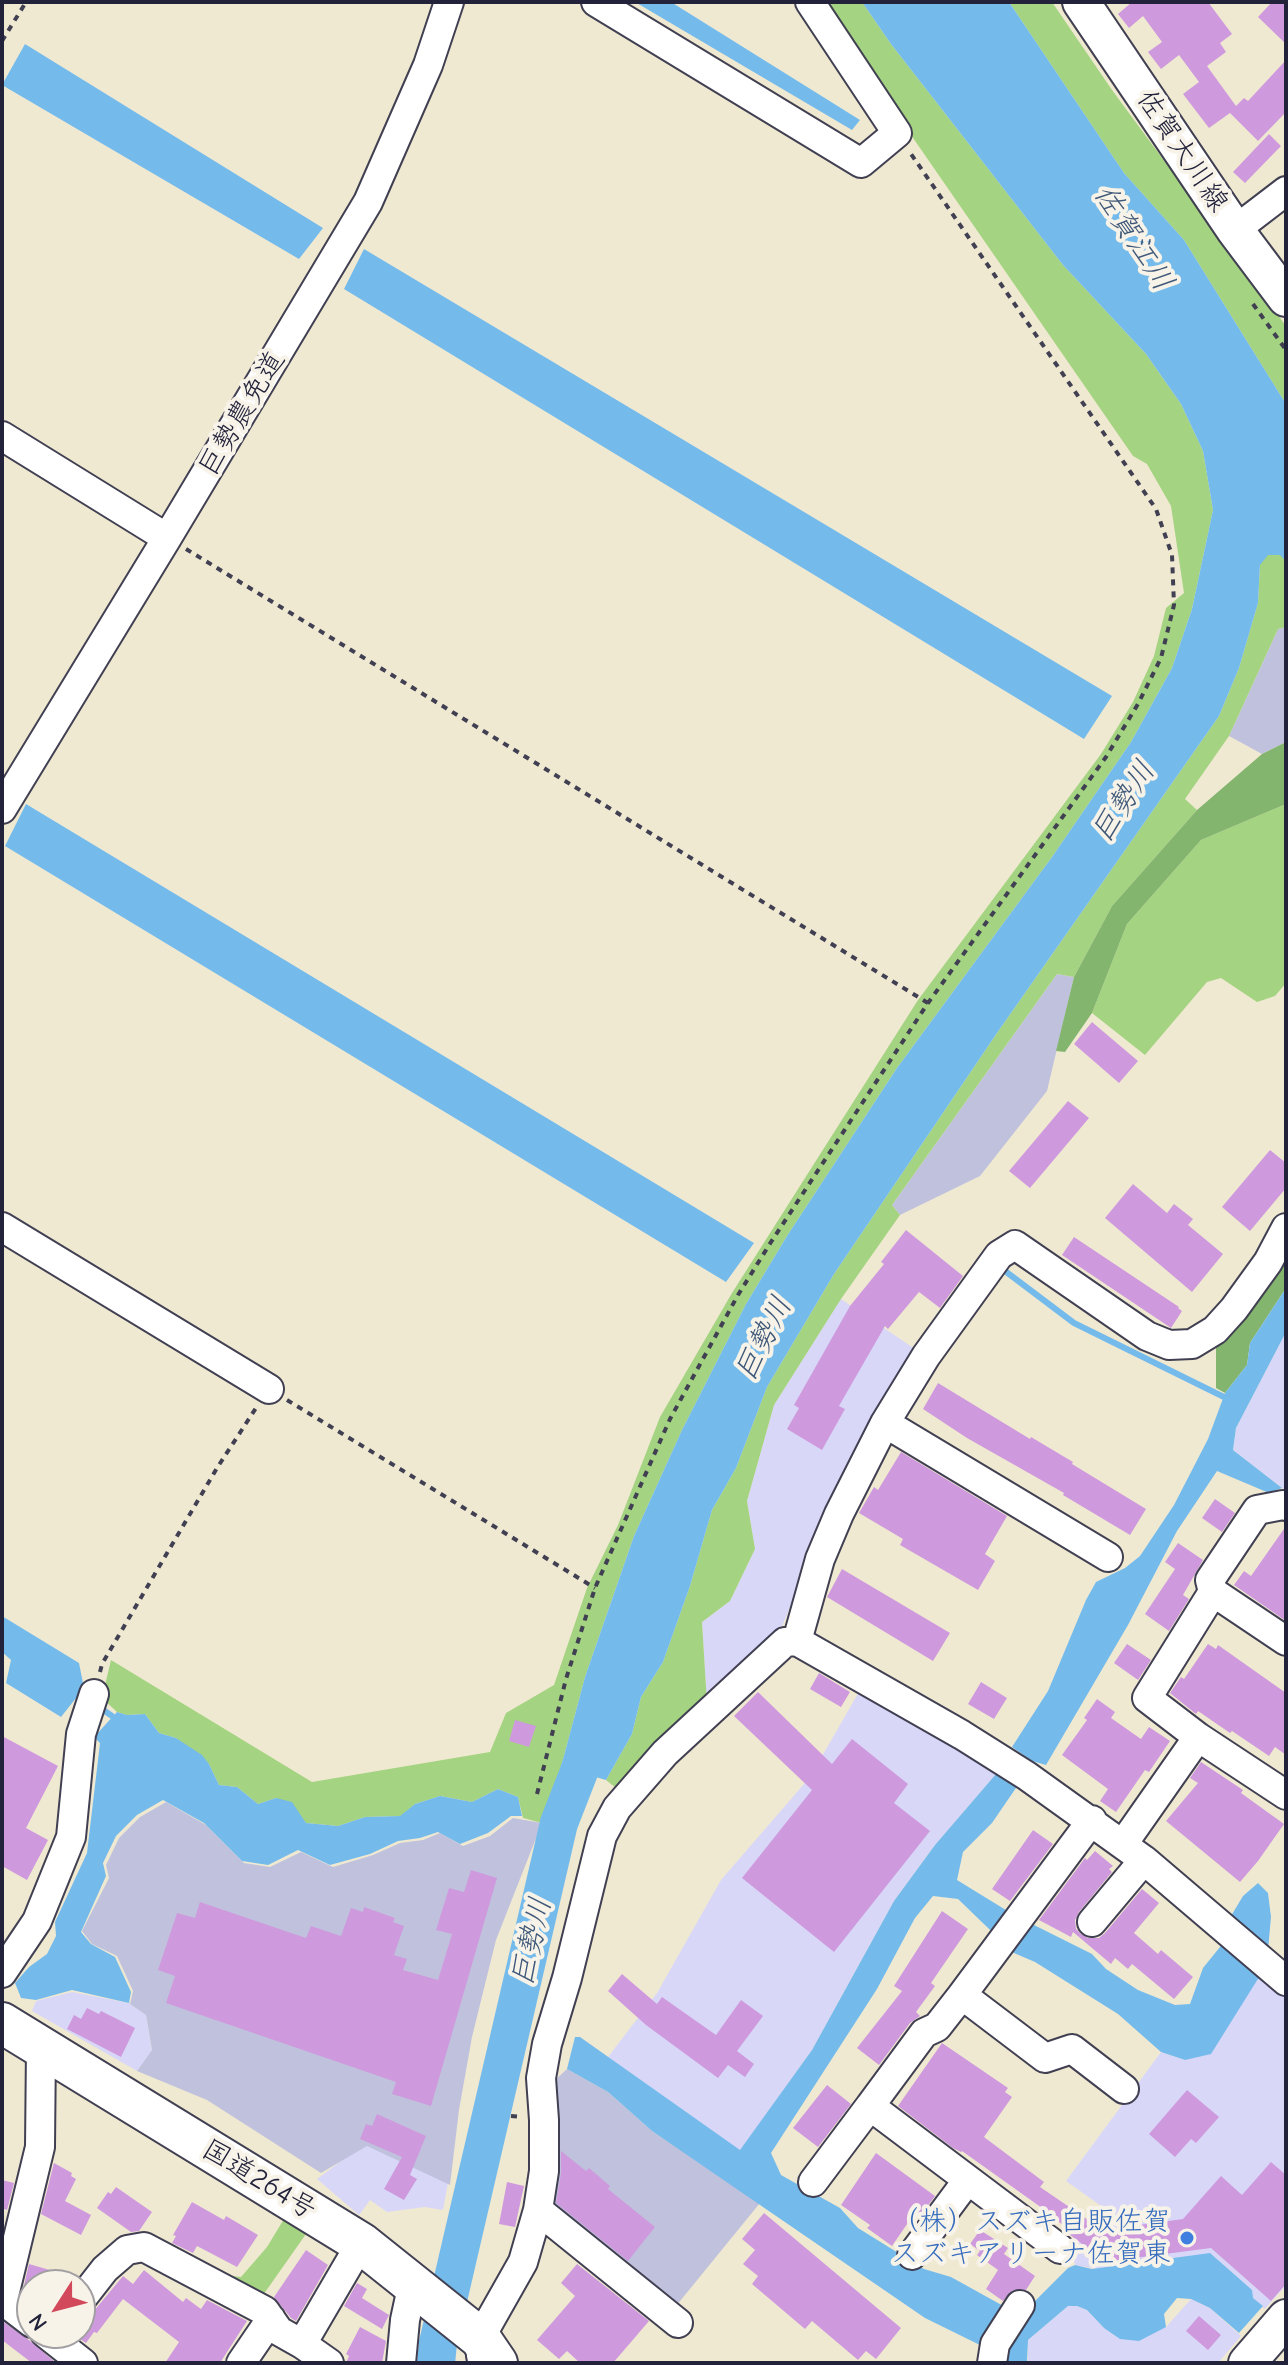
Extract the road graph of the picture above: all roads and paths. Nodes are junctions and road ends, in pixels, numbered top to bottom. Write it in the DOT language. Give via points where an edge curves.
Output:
graph roads {
  1 [pos="26,2"];
  2 [pos="449,2"];
  3 [pos="596,2"];
  4 [pos="810,2"];
  5 [pos="1081,2"];
  6 [pos="2,41"];
  7 [pos="897,133"];
  8 [pos="1286,191"];
  9 [pos="1235,230"];
  10 [pos="1286,298"];
  11 [pos="2,436"];
  12 [pos="167,538"];
  13 [pos="2,809"];
  14 [pos="928,1003"];
  15 [pos="2,1227"];
  16 [pos="1286,1228"];
  17 [pos="269,1389"];
  18 [pos="885,1423"];
  19 [pos="1286,1506"];
  20 [pos="1108,1557"];
  21 [pos="595,1588"];
  22 [pos="1213,1592"];
  23 [pos="797,1641"];
  24 [pos="1286,1641"];
  25 [pos="94,1694"];
  26 [pos="1198,1737"];
  27 [pos="537,1794"];
  28 [pos="1286,1795"];
  29 [pos="1092,1820"];
  30 [pos="1134,1852"];
  31 [pos="1092,1922"];
  32 [pos="2,1973"];
  33 [pos="1276,1973"];
  34 [pos="962,1995"];
  35 [pos="2,2023"];
  36 [pos="41,2047"];
  37 [pos="1124,2089"];
  38 [pos="870,2106"];
  39 [pos="967,2181"];
  40 [pos="813,2182"];
  41 [pos="538,2210"];
  42 [pos="361,2243"];
  43 [pos="1060,2249"];
  44 [pos="912,2255"];
  45 [pos="96,2281"];
  46 [pos="419,2288"];
  47 [pos="3,2300"];
  48 [pos="1286,2318"];
  49 [pos="271,2319"];
  50 [pos="1009,2322"];
  51 [pos="678,2323"];
  52 [pos="302,2344"];
  53 [pos="66,2349"];
  54 [pos="482,2349"];
  55 [pos="83,2363"];
  56 [pos="241,2363"];
  57 [pos="329,2363"];
  58 [pos="401,2363"];
  59 [pos="992,2363"];
  60 [pos="1247,2363"];
  1 -- 6 [label="path"];
  2 -- 12 [label="street, 巨勢農免道" via="428,65 368,202"];
  3 -- 7 [label="street" via="861,163"];
  4 -- 7 [label="street"];
  5 -- 9 [label="main road, 佐賀大川線"];
  7 -- 14 [label="path" via="1156,509 1172,555 1174,605 1161,658 1106,757"];
  8 -- 9 [label="street"];
  9 -- 10 [label="main road, 佐賀大川線"];
  11 -- 12 [label="street"];
  12 -- 13 [label="street, 巨勢農免道"];
  12 -- 14 [label="path"];
  14 -- 21 [label="path" via="738,1295 670,1419"];
  15 -- 17 [label="street"];
  16 -- 18 [label="street" via="1234,1309 1192,1344 1169,1345 1147,1336 1015,1245 999,1255 966,1299"];
  17 -- 21 [label="path"];
  17 -- 25 [label="path" via="102,1664"];
  18 -- 20 [label="street"];
  18 -- 23 [label="street" via="820,1559"];
  19 -- 22 [label="street" via="1257,1510 1210,1580"];
  21 -- 27 [label="path"];
  22 -- 24 [label="street"];
  22 -- 26 [label="street" via="1147,1698"];
  23 -- 29 [label="street" via="1003,1760"];
  23 -- 41 [label="street" via="785,1642 665,1753 617,1808 602,1836 541,2078 544,2171"];
  25 -- 32 [label="street" via="81,1734 71,1837 37,1921"];
  26 -- 28 [label="street"];
  26 -- 30 [label="street"];
  29 -- 30 [label="street"];
  29 -- 34 [label="street"];
  30 -- 31 [label="street"];
  30 -- 33 [label="street"];
  34 -- 37 [label="street" via="1045,2058 1072,2049"];
  34 -- 38 [label="street" via="937,2027 924,2033"];
  35 -- 36 [label="highway, 国道264号"];
  36 -- 42 [label="highway, 国道264号"];
  36 -- 47 [label="street" via="40,2147"];
  38 -- 39 [label="street"];
  38 -- 40 [label="street"];
  39 -- 43 [label="street"];
  39 -- 44 [label="street"];
  41 -- 51 [label="street"];
  41 -- 54 [label="street" via="523,2262"];
  42 -- 46 [label="highway, 国道264号"];
  42 -- 52 [label="street"];
  45 -- 49 [label="street" via="127,2250 144,2247 265,2311"];
  46 -- 54 [label="highway, 国道264号"];
  46 -- 58 [label="street" via="405,2320"];
  48 -- 60 [label="main road"];
  49 -- 52 [label="street" via="279,2331"];
  49 -- 56 [label="street"];
  50 -- 59 [label="street" via="995,2344"];
  52 -- 57 [label="street"];
  53 -- 55 [label="street"];
}
